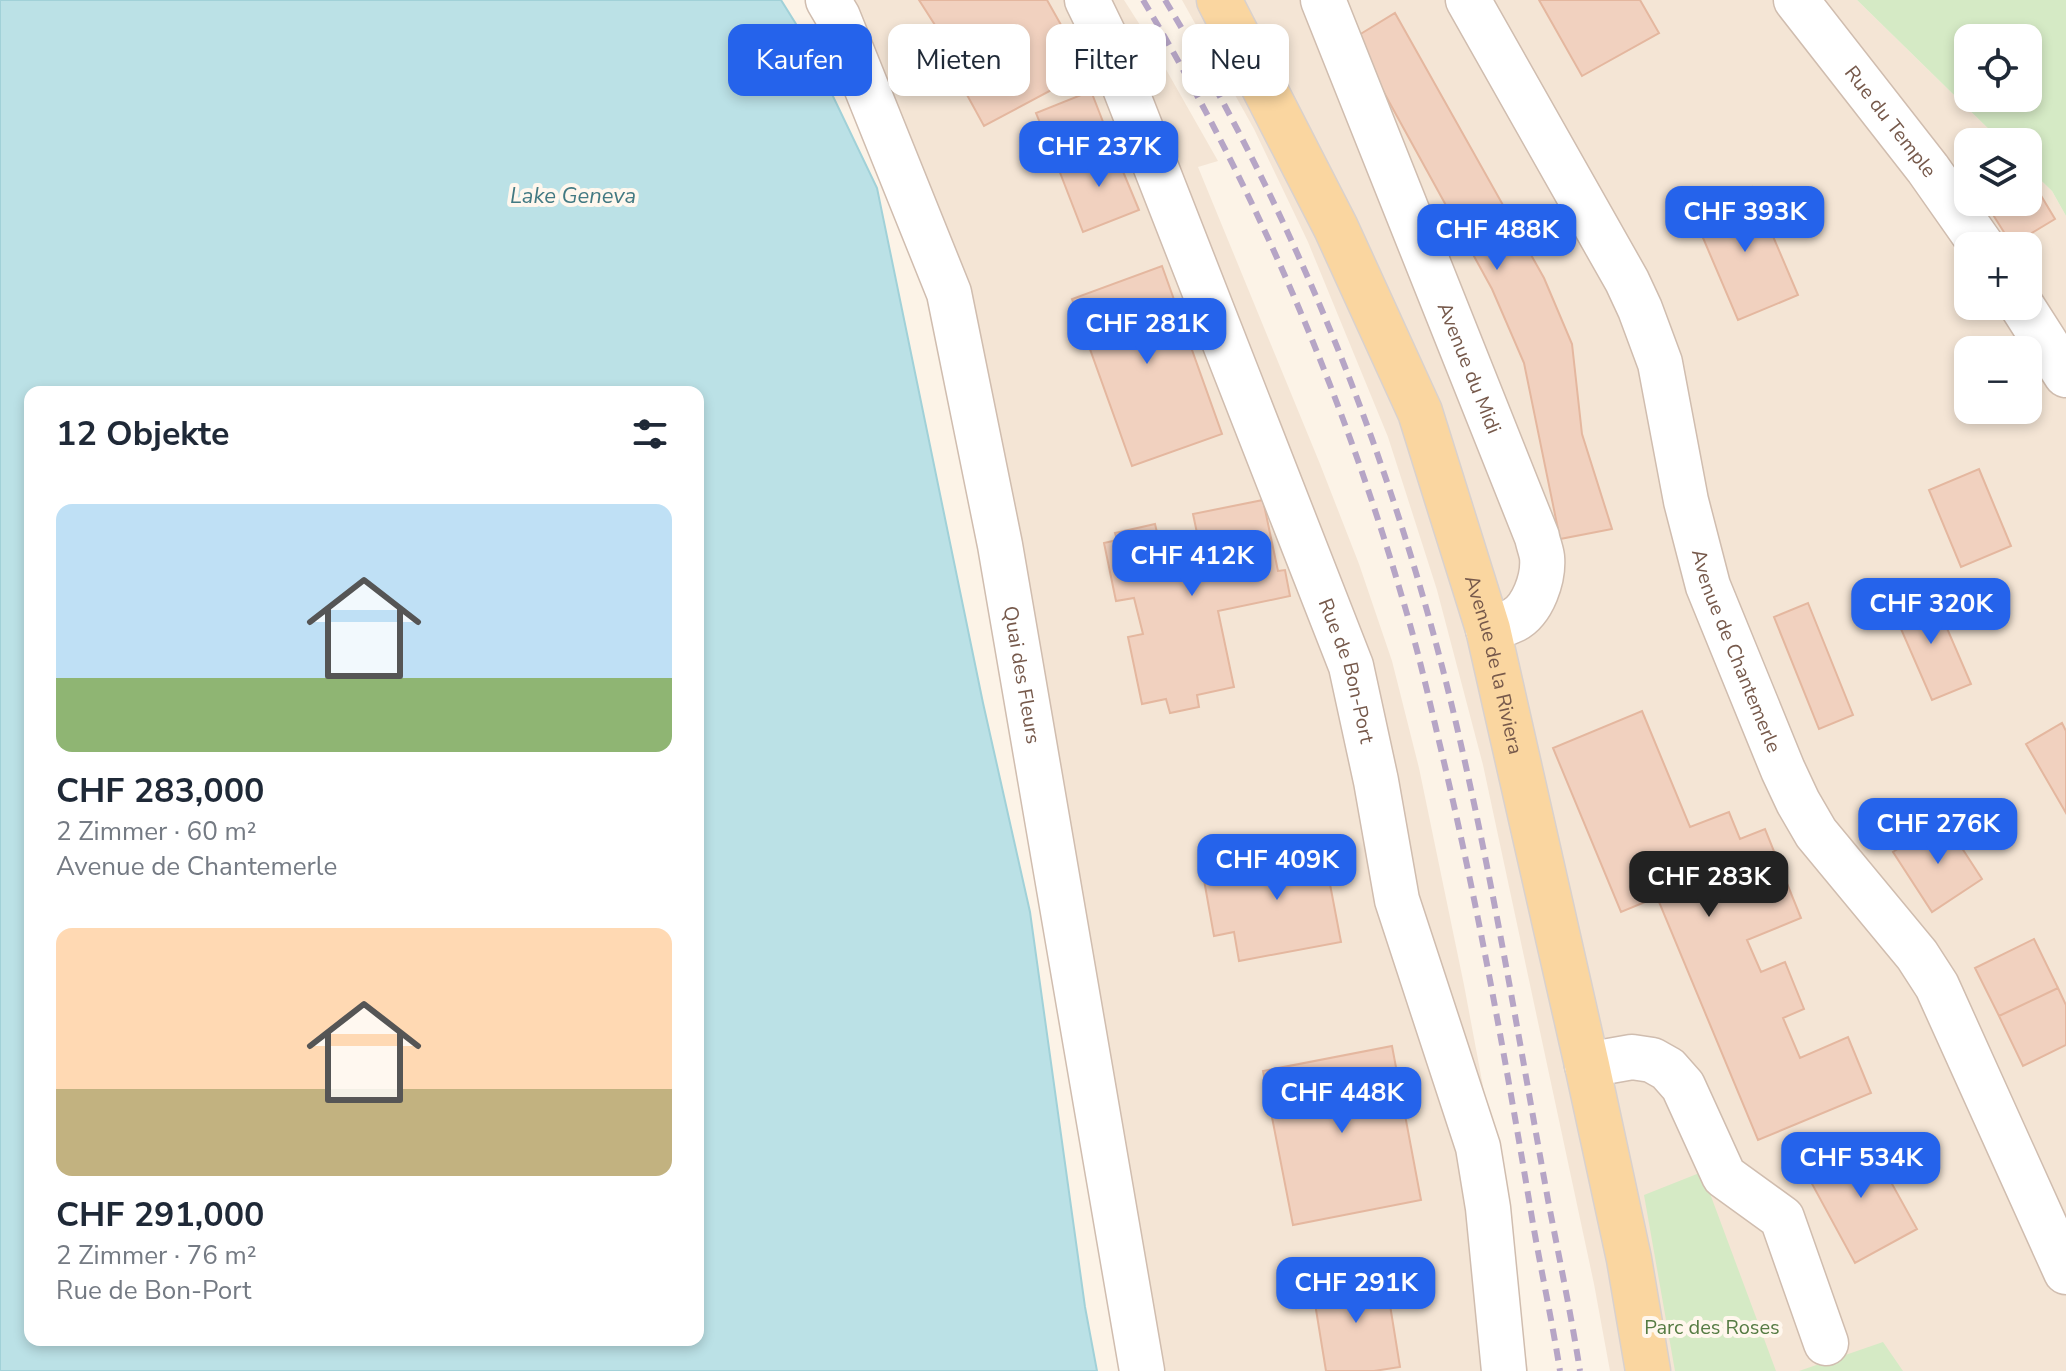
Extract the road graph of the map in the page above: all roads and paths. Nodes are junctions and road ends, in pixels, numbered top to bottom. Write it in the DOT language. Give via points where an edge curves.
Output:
graph roads {
  1 [pos="828,0"];
  2 [pos="1087,0"];
  3 [pos="1219,0"];
  4 [pos="1323,0"];
  5 [pos="1468,0"];
  6 [pos="1796,0"];
  7 [pos="1972,232"];
  8 [pos="2031,320"];
  9 [pos="2066,375"];
  10 [pos="1488,629"];
  11 [pos="1587,1065"];
  12 [pos="2066,1272"];
  13 [pos="1826,1343"];
  14 [pos="1142,1371"];
  15 [pos="1504,1371"];
  16 [pos="1648,1371"];
  1 -- 14 [label="street, Quai des Fleurs" via="949,293 1000,545"];
  2 -- 15 [label="street, Rue de Bon-Port" via="1351,666 1397,900 1478,1147"];
  3 -- 10 [label="main road, Avenue de la Riviera" via="1336,228 1420,412"];
  4 -- 10 [label="street, Avenue du Midi" via="1542,556 1532,601 1513,621"];
  5 -- 12 [label="street, Avenue de Chantemerle" via="1640,309 1660,363 1708,586 1798,802 1816,833 1937,986"];
  6 -- 7 [label="street, Rue du Temple"];
  8 -- 9 [label="street"];
  10 -- 11 [label="main road, Avenue de la Riviera"];
  11 -- 13 [label="street" via="1632,1057 1652,1060 1683,1086 1724,1176 1782,1218"];
  11 -- 16 [label="main road, Avenue de la Riviera"];
}
